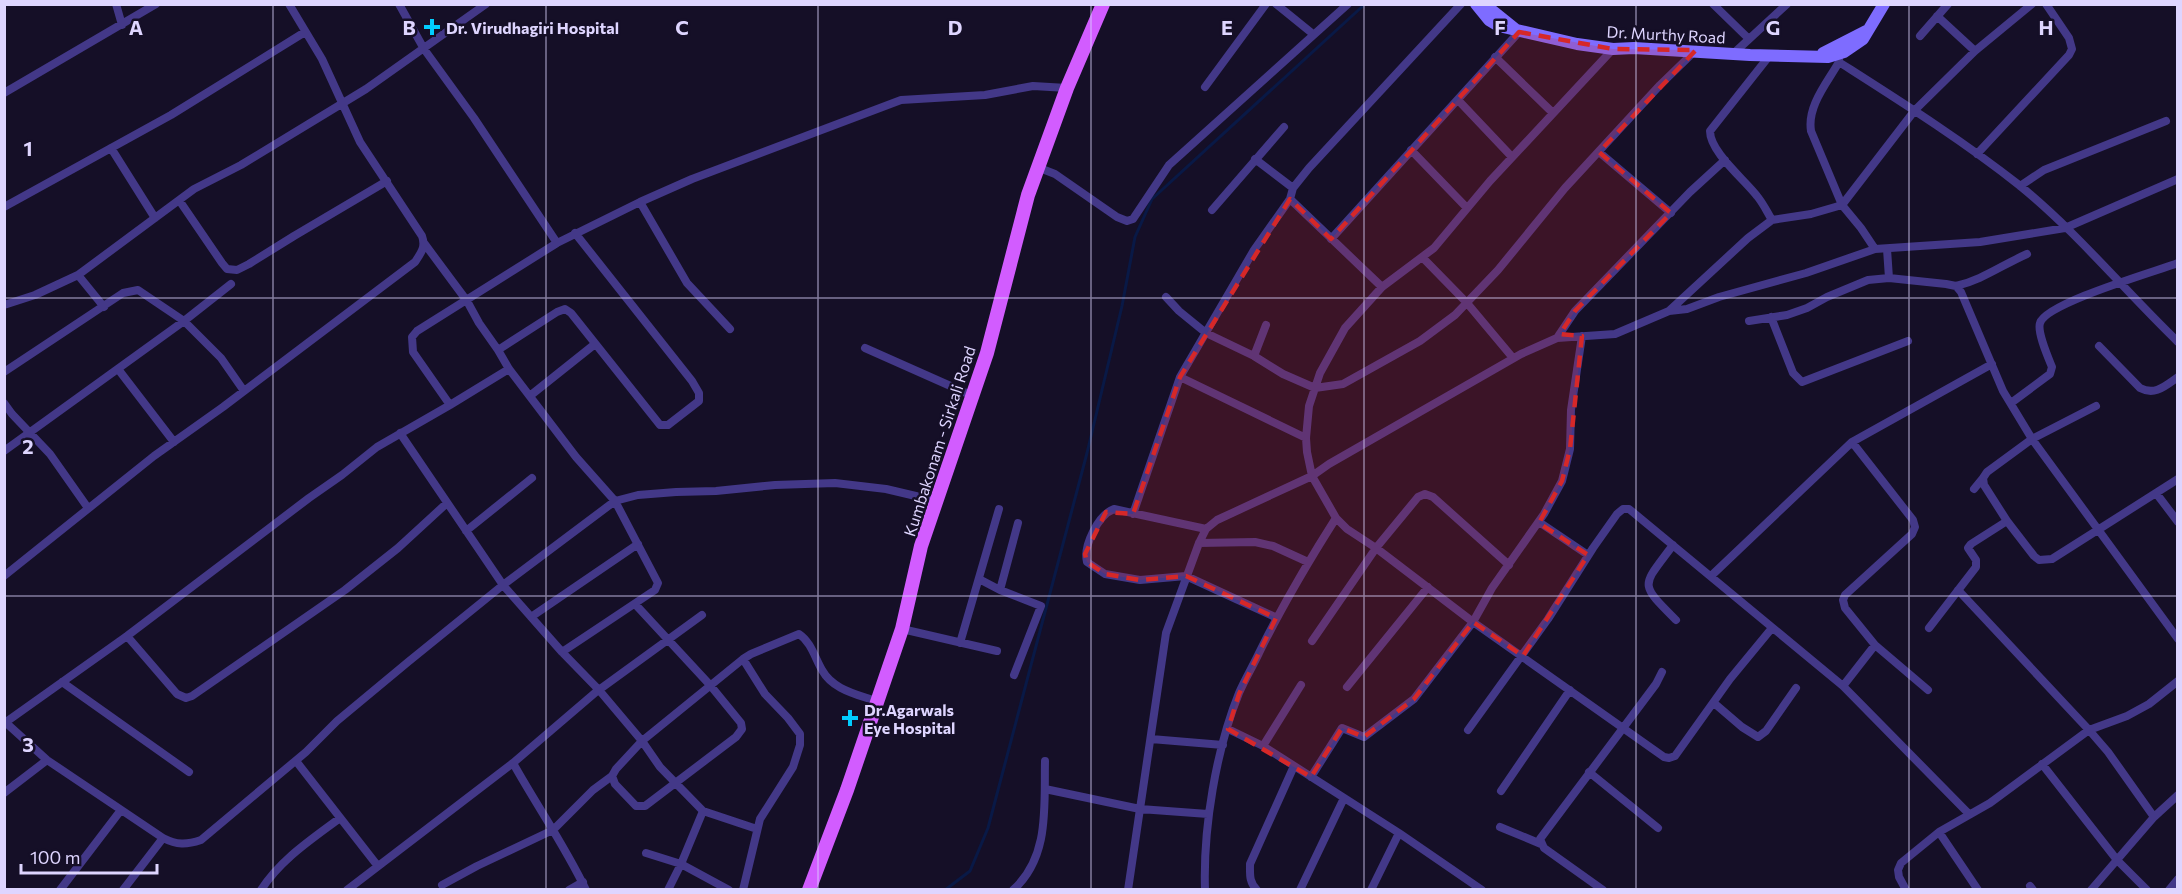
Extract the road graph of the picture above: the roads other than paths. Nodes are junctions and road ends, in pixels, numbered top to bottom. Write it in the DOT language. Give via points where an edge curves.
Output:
graph roads {
  1 [pos="116,4"];
  2 [pos="156,4"];
  3 [pos="289,4"];
  4 [pos="399,4"];
  5 [pos="486,4"];
  6 [pos="1103,4"];
  7 [pos="1266,4"];
  8 [pos="1276,4"];
  9 [pos="1348,4"];
  10 [pos="1461,4"];
  11 [pos="1476,4"];
  12 [pos="1484,4"];
  13 [pos="1713,4"];
  14 [pos="1787,4"];
  15 [pos="1884,4"];
  16 [pos="1948,4"];
  17 [pos="2032,4"];
  18 [pos="2046,4"];
  19 [pos="1286,8"];
  20 [pos="1937,16"];
  21 [pos="122,25"];
  22 [pos="1870,29"];
  23 [pos="1517,31"];
  24 [pos="305,32"];
  25 [pos="1313,34"];
  26 [pos="1920,36"];
  27 [pos="1749,39"];
  28 [pos="424,49"];
  29 [pos="1613,49"];
  30 [pos="1696,50"];
  31 [pos="1975,51"];
  32 [pos="1734,53"];
  33 [pos="1770,55"];
  34 [pos="1818,56"];
  35 [pos="1495,57"];
  36 [pos="1839,58"];
  37 [pos="1205,87"];
  38 [pos="1067,88"];
  39 [pos="4,93"];
  40 [pos="1458,100"];
  41 [pos="343,103"];
  42 [pos="1915,110"];
  43 [pos="1553,113"];
  44 [pos="2166,121"];
  45 [pos="1284,127"];
  46 [pos="111,148"];
  47 [pos="1411,150"];
  48 [pos="1599,152"];
  49 [pos="1977,154"];
  50 [pos="1512,157"];
  51 [pos="1255,159"];
  52 [pos="1725,160"];
  53 [pos="1037,167"];
  54 [pos="2178,179"];
  55 [pos="387,181"];
  56 [pos="2020,186"];
  57 [pos="1293,188"];
  58 [pos="1290,199"];
  59 [pos="179,200"];
  60 [pos="640,202"];
  61 [pos="1842,204"];
  62 [pos="4,207"];
  63 [pos="1467,208"];
  64 [pos="1212,210"];
  65 [pos="1671,213"];
  66 [pos="155,218"];
  67 [pos="1773,220"];
  68 [pos="2065,228"];
  69 [pos="575,233"];
  70 [pos="1331,239"];
  71 [pos="424,243"];
  72 [pos="557,243"];
  73 [pos="1875,249"];
  74 [pos="1887,249"];
  75 [pos="2027,254"];
  76 [pos="1423,258"];
  77 [pos="2178,262"];
  78 [pos="78,275"];
  79 [pos="1889,278"];
  80 [pos="2121,283"];
  81 [pos="231,284"];
  82 [pos="1956,286"];
  83 [pos="1382,287"];
  84 [pos="1166,297"];
  85 [pos="467,301"];
  86 [pos="1467,303"];
  87 [pos="4,305"];
  88 [pos="104,307"];
  89 [pos="1669,311"];
  90 [pos="1772,317"];
  91 [pos="184,321"];
  92 [pos="1749,321"];
  93 [pos="1266,325"];
  94 [pos="730,329"];
  95 [pos="1206,333"];
  96 [pos="1582,336"];
  97 [pos="1557,338"];
  98 [pos="1908,341"];
  99 [pos="2178,342"];
  100 [pos="595,344"];
  101 [pos="2099,346"];
  102 [pos="865,348"];
  103 [pos="498,350"];
  104 [pos="1254,356"];
  105 [pos="1513,358"];
  106 [pos="1992,364"];
  107 [pos="118,369"];
  108 [pos="509,369"];
  109 [pos="4,372"];
  110 [pos="1180,377"];
  111 [pos="2178,377"];
  112 [pos="1315,387"];
  113 [pos="244,391"];
  114 [pos="531,395"];
  115 [pos="973,396"];
  116 [pos="4,403"];
  117 [pos="2011,403"];
  118 [pos="450,405"];
  119 [pos="2096,406"];
  120 [pos="31,432"];
  121 [pos="400,433"];
  122 [pos="1306,438"];
  123 [pos="2032,439"];
  124 [pos="1852,441"];
  125 [pos="174,442"];
  126 [pos="4,451"];
  127 [pos="1312,476"];
  128 [pos="532,478"];
  129 [pos="1983,478"];
  130 [pos="2178,479"];
  131 [pos="1974,489"];
  132 [pos="2156,493"];
  133 [pos="615,501"];
  134 [pos="937,501"];
  135 [pos="447,503"];
  136 [pos="88,508"];
  137 [pos="999,509"];
  138 [pos="1133,514"];
  139 [pos="1336,518"];
  140 [pos="2007,521"];
  141 [pos="1539,522"];
  142 [pos="2178,522"];
  143 [pos="1018,523"];
  144 [pos="1206,529"];
  145 [pos="2099,529"];
  146 [pos="466,531"];
  147 [pos="1199,543"];
  148 [pos="638,544"];
  149 [pos="1673,545"];
  150 [pos="1376,548"];
  151 [pos="1588,555"];
  152 [pos="1308,562"];
  153 [pos="1509,565"];
  154 [pos="4,576"];
  155 [pos="1186,576"];
  156 [pos="1711,576"];
  157 [pos="979,579"];
  158 [pos="503,585"];
  159 [pos="1428,587"];
  160 [pos="1000,590"];
  161 [pos="1958,590"];
  162 [pos="635,604"];
  163 [pos="702,615"];
  164 [pos="531,617"];
  165 [pos="1277,618"];
  166 [pos="1676,620"];
  167 [pos="1473,622"];
  168 [pos="1772,628"];
  169 [pos="1929,628"];
  170 [pos="902,629"];
  171 [pos="127,636"];
  172 [pos="2178,639"];
  173 [pos="668,640"];
  174 [pos="1312,641"];
  175 [pos="960,643"];
  176 [pos="1875,645"];
  177 [pos="997,651"];
  178 [pos="562,652"];
  179 [pos="1523,656"];
  180 [pos="742,659"];
  181 [pos="1662,672"];
  182 [pos="1014,675"];
  183 [pos="2178,681"];
  184 [pos="63,682"];
  185 [pos="710,685"];
  186 [pos="1301,685"];
  187 [pos="1843,686"];
  188 [pos="1347,687"];
  189 [pos="1796,688"];
  190 [pos="599,690"];
  191 [pos="1570,690"];
  192 [pos="1928,690"];
  193 [pos="878,702"];
  194 [pos="1714,703"];
  195 [pos="5,722"];
  196 [pos="1623,727"];
  197 [pos="1228,729"];
  198 [pos="1468,730"];
  199 [pos="2089,730"];
  200 [pos="1150,739"];
  201 [pos="642,741"];
  202 [pos="1223,745"];
  203 [pos="1263,746"];
  204 [pos="46,760"];
  205 [pos="296,761"];
  206 [pos="1046,761"];
  207 [pos="513,763"];
  208 [pos="2042,764"];
  209 [pos="1294,766"];
  210 [pos="189,772"];
  211 [pos="1589,772"];
  212 [pos="612,776"];
  213 [pos="1311,777"];
  214 [pos="675,783"];
  215 [pos="1045,789"];
  216 [pos="1501,791"];
  217 [pos="4,793"];
  218 [pos="2178,795"];
  219 [pos="1344,798"];
  220 [pos="1140,809"];
  221 [pos="121,810"];
  222 [pos="703,811"];
  223 [pos="1208,814"];
  224 [pos="1969,814"];
  225 [pos="2154,817"];
  226 [pos="340,818"];
  227 [pos="1500,827"];
  228 [pos="1658,828"];
  229 [pos="757,829"];
  230 [pos="553,830"];
  231 [pos="1939,832"];
  232 [pos="1399,833"];
  233 [pos="163,838"];
  234 [pos="1540,844"];
  235 [pos="646,853"];
  236 [pos="2117,860"];
  237 [pos="681,864"];
  238 [pos="377,865"];
  239 [pos="2178,879"];
  240 [pos="442,885"];
  241 [pos="584,886"];
  242 [pos="60,890"];
  243 [pos="123,890"];
  244 [pos="261,890"];
  245 [pos="347,890"];
  246 [pos="569,890"];
  247 [pos="668,890"];
  248 [pos="729,890"];
  249 [pos="743,890"];
  250 [pos="809,890"];
  251 [pos="1013,890"];
  252 [pos="1128,890"];
  253 [pos="1205,890"];
  254 [pos="1257,890"];
  255 [pos="1300,890"];
  256 [pos="1371,890"];
  257 [pos="1482,890"];
  258 [pos="1603,890"];
  259 [pos="1906,890"];
  260 [pos="1978,890"];
  261 [pos="2091,890"];
  262 [pos="2147,890"];
  263 [pos="2169,890"];
  1 -- 21 [label="street"];
  2 -- 21 [label="street"];
  3 -- 24 [label="street"];
  4 -- 28 [label="street"];
  5 -- 28 [label="street"];
  6 -- 38 [label="main road, Kumbakonam - Sirkali Road"];
  7 -- 37 [label="street"];
  8 -- 19 [label="street"];
  9 -- 25 [label="street"];
  10 -- 57 [label="street"];
  11 -- 23 [label="main road, Dr. Murthy Road" via="1495,24"];
  12 -- 23 [label="main road, Dr. Murthy Road"];
  13 -- 27 [label="street"];
  14 -- 27 [label="street"];
  15 -- 22 [label="main road"];
  16 -- 20 [label="street"];
  17 -- 31 [label="street"];
  18 -- 49 [label="street" via="2072,49"];
  19 -- 25 [label="street"];
  20 -- 26 [label="street"];
  20 -- 31 [label="street"];
  21 -- 39 [label="street"];
  22 -- 34 [label="main road"];
  22 -- 36 [label="main road"];
  23 -- 29 [label="main road, Dr. Murthy Road"];
  23 -- 35 [label="street"];
  24 -- 41 [label="street"];
  24 -- 46 [label="street"];
  25 -- 53 [label="street" via="1169,165 1133,219 1117,217 1055,174"];
  27 -- 32 [label="street"];
  28 -- 41 [label="street"];
  28 -- 72 [label="street"];
  29 -- 30 [label="main road, Dr. Murthy Road"];
  29 -- 43 [label="street"];
  30 -- 32 [label="main road, Dr. Murthy Road"];
  30 -- 48 [label="street"];
  31 -- 42 [label="street"];
  32 -- 33 [label="main road, Dr. Murthy Road"];
  33 -- 34 [label="main road, Dr. Murthy Road"];
  33 -- 52 [label="street" via="1710,131 1710,138"];
  34 -- 36 [label="main road, Dr. Murthy Road"];
  35 -- 40 [label="street"];
  35 -- 43 [label="street"];
  36 -- 42 [label="street"];
  36 -- 61 [label="street" via="1809,118 1810,131"];
  38 -- 53 [label="main road, Kumbakonam - Sirkali Road"];
  38 -- 60 [label="street" via="1033,86 985,95 901,100"];
  40 -- 47 [label="street"];
  40 -- 50 [label="street"];
  41 -- 55 [label="street" via="360,142"];
  41 -- 59 [label="street"];
  42 -- 49 [label="street"];
  42 -- 61 [label="street"];
  43 -- 50 [label="street"];
  44 -- 56 [label="street" via="2044,170"];
  45 -- 51 [label="street"];
  46 -- 62 [label="street"];
  46 -- 66 [label="street"];
  47 -- 63 [label="street"];
  47 -- 70 [label="street"];
  48 -- 65 [label="street"];
  48 -- 86 [label="street"];
  49 -- 56 [label="street"];
  50 -- 63 [label="street"];
  51 -- 57 [label="street"];
  51 -- 64 [label="street"];
  52 -- 65 [label="street"];
  52 -- 67 [label="street"];
  53 -- 115 [label="main road, Kumbakonam - Sirkali Road"];
  54 -- 68 [label="street"];
  55 -- 59 [label="street" via="237,270 227,269 222,263"];
  55 -- 71 [label="street"];
  56 -- 68 [label="street"];
  57 -- 58 [label="street"];
  58 -- 70 [label="street"];
  58 -- 95 [label="street" via="1254,250"];
  59 -- 66 [label="street"];
  60 -- 69 [label="street"];
  60 -- 94 [label="street" via="687,283"];
  61 -- 67 [label="street"];
  61 -- 73 [label="street"];
  63 -- 76 [label="street"];
  65 -- 97 [label="street" via="1575,311"];
  66 -- 78 [label="street"];
  67 -- 89 [label="street"];
  68 -- 74 [label="street" via="1980,242"];
  68 -- 80 [label="street"];
  69 -- 72 [label="street"];
  69 -- 100 [label="street" via="692,381 699,401 668,425 660,425"];
  70 -- 83 [label="street"];
  71 -- 85 [label="street"];
  71 -- 113 [label="street" via="415,262"];
  72 -- 85 [label="street"];
  73 -- 74 [label="street"];
  73 -- 89 [label="street" via="1687,309"];
  74 -- 79 [label="street"];
  75 -- 82 [label="street" via="1986,277"];
  76 -- 83 [label="street"];
  76 -- 86 [label="street"];
  77 -- 80 [label="street"];
  78 -- 87 [label="street"];
  78 -- 88 [label="street"];
  79 -- 82 [label="street"];
  79 -- 90 [label="street" via="1868,280 1807,308"];
  80 -- 99 [label="street"];
  80 -- 117 [label="street" via="2047,313 2038,327 2052,368 2050,374"];
  81 -- 91 [label="street"];
  82 -- 106 [label="street"];
  83 -- 112 [label="street" via="1346,328"];
  84 -- 95 [label="street"];
  85 -- 103 [label="street"];
  85 -- 118 [label="street" via="417,331 412,338 413,352"];
  86 -- 105 [label="street"];
  86 -- 112 [label="street" via="1420,341 1357,377 1343,384"];
  88 -- 91 [label="street" via="123,293 138,290"];
  88 -- 109 [label="street"];
  89 -- 96 [label="street" via="1615,334"];
  90 -- 92 [label="street"];
  90 -- 98 [label="street" via="1793,373 1802,382"];
  91 -- 107 [label="street"];
  91 -- 113 [label="street" via="221,358"];
  93 -- 104 [label="street"];
  95 -- 104 [label="street"];
  95 -- 110 [label="street"];
  96 -- 97 [label="street"];
  96 -- 141 [label="street" via="1571,410 1570,449 1562,481"];
  97 -- 105 [label="street"];
  100 -- 103 [label="street" via="565,309"];
  100 -- 114 [label="street"];
  101 -- 111 [label="street" via="2147,392 2161,389"];
  102 -- 115 [label="street"];
  103 -- 108 [label="street"];
  104 -- 112 [label="street"];
  105 -- 127 [label="street"];
  106 -- 117 [label="street"];
  106 -- 124 [label="street"];
  107 -- 120 [label="street"];
  107 -- 125 [label="street"];
  108 -- 114 [label="street"];
  108 -- 118 [label="street"];
  110 -- 122 [label="street"];
  110 -- 138 [label="street"];
  112 -- 122 [label="street"];
  113 -- 125 [label="street"];
  114 -- 133 [label="street" via="576,457"];
  115 -- 134 [label="main road, Kumbakonam - Sirkali Road"];
  116 -- 120 [label="street"];
  117 -- 123 [label="street"];
  118 -- 121 [label="street"];
  119 -- 123 [label="street"];
  120 -- 126 [label="street"];
  120 -- 136 [label="street"];
  121 -- 135 [label="street"];
  121 -- 171 [label="street" via="376,447"];
  122 -- 127 [label="street"];
  123 -- 129 [label="street"];
  123 -- 145 [label="street"];
  124 -- 156 [label="street"];
  124 -- 176 [label="street" via="1915,527 1843,600 1845,608"];
  125 -- 136 [label="street"];
  127 -- 139 [label="street"];
  127 -- 144 [label="street" via="1217,520"];
  128 -- 146 [label="street"];
  129 -- 131 [label="street"];
  129 -- 140 [label="street"];
  130 -- 132 [label="street"];
  132 -- 142 [label="street"];
  132 -- 145 [label="street"];
  133 -- 134 [label="street" via="638,495 835,483"];
  133 -- 148 [label="street"];
  133 -- 158 [label="street"];
  134 -- 170 [label="main road, Kumbakonam - Sirkali Road" via="921,546"];
  135 -- 146 [label="street"];
  135 -- 171 [label="street" via="345,590 192,696 177,694"];
  136 -- 154 [label="street"];
  137 -- 157 [label="street"];
  138 -- 144 [label="street"];
  138 -- 155 [label="street" via="1114,509 1106,512 1085,554 1087,562 1105,574 1140,580"];
  139 -- 150 [label="street"];
  139 -- 152 [label="street"];
  140 -- 145 [label="street" via="2039,561 2052,559"];
  140 -- 161 [label="street" via="1968,548 1977,563"];
  141 -- 151 [label="street"];
  141 -- 153 [label="street"];
  143 -- 160 [label="street"];
  144 -- 147 [label="street"];
  145 -- 172 [label="street"];
  146 -- 158 [label="street"];
  147 -- 152 [label="street" via="1255,542"];
  147 -- 155 [label="street"];
  148 -- 162 [label="street" via="657,586"];
  148 -- 164 [label="street"];
  149 -- 151 [label="street" via="1634,512 1623,509"];
  149 -- 156 [label="street"];
  149 -- 166 [label="street" via="1652,574 1648,588"];
  150 -- 153 [label="street" via="1418,497 1429,494"];
  150 -- 159 [label="street"];
  150 -- 174 [label="street"];
  151 -- 179 [label="street"];
  152 -- 165 [label="street"];
  153 -- 167 [label="street"];
  155 -- 165 [label="street"];
  155 -- 200 [label="street" via="1166,633"];
  156 -- 168 [label="street"];
  157 -- 160 [label="street"];
  157 -- 175 [label="street"];
  158 -- 164 [label="street"];
  158 -- 205 [label="street" via="338,721"];
  159 -- 167 [label="street"];
  159 -- 188 [label="street"];
  160 -- 182 [label="street" via="1041,606"];
  161 -- 169 [label="street"];
  161 -- 199 [label="street"];
  162 -- 173 [label="street"];
  162 -- 178 [label="street"];
  163 -- 173 [label="street"];
  164 -- 178 [label="street"];
  165 -- 197 [label="street" via="1239,694"];
  167 -- 179 [label="street"];
  167 -- 213 [label="street" via="1414,699 1364,737 1341,728"];
  168 -- 187 [label="street"];
  168 -- 194 [label="street"];
  170 -- 175 [label="street"];
  170 -- 193 [label="main road, Kumbakonam - Sirkali Road"];
  171 -- 184 [label="street"];
  173 -- 185 [label="street"];
  173 -- 190 [label="street"];
  175 -- 177 [label="street"];
  176 -- 187 [label="street"];
  176 -- 192 [label="street"];
  178 -- 190 [label="street"];
  179 -- 191 [label="street"];
  179 -- 198 [label="street"];
  180 -- 185 [label="street"];
  180 -- 193 [label="street" via="799,634 823,672 838,687"];
  180 -- 229 [label="street" via="765,694 800,734 793,766"];
  181 -- 196 [label="street"];
  183 -- 199 [label="street" via="2149,704"];
  184 -- 195 [label="street"];
  184 -- 210 [label="street"];
  185 -- 201 [label="street"];
  185 -- 214 [label="street" via="742,729"];
  186 -- 203 [label="street"];
  187 -- 224 [label="street"];
  189 -- 194 [label="street" via="1758,737"];
  190 -- 201 [label="street"];
  190 -- 207 [label="street"];
  191 -- 196 [label="street"];
  191 -- 216 [label="street"];
  193 -- 250 [label="main road, Kumbakonam - Sirkali Road"];
  194 -- 196 [label="street" via="1675,756 1669,758"];
  195 -- 204 [label="street"];
  196 -- 211 [label="street"];
  197 -- 202 [label="street"];
  197 -- 203 [label="street"];
  199 -- 208 [label="street"];
  199 -- 225 [label="street"];
  200 -- 202 [label="street"];
  200 -- 220 [label="street"];
  201 -- 212 [label="street"];
  201 -- 214 [label="street"];
  202 -- 223 [label="street"];
  203 -- 209 [label="street"];
  204 -- 217 [label="street"];
  204 -- 221 [label="street"];
  205 -- 226 [label="street"];
  205 -- 233 [label="street" via="201,840 187,844"];
  206 -- 215 [label="street"];
  207 -- 230 [label="street"];
  207 -- 238 [label="street"];
  208 -- 224 [label="street"];
  208 -- 236 [label="street"];
  209 -- 213 [label="street"];
  209 -- 254 [label="street" via="1251,864 1252,884"];
  211 -- 228 [label="street"];
  211 -- 234 [label="street" via="1542,834"];
  212 -- 214 [label="street" via="636,807 645,806"];
  212 -- 230 [label="street"];
  213 -- 219 [label="street"];
  214 -- 222 [label="street"];
  215 -- 220 [label="street"];
  215 -- 251 [label="street" via="1042,844 1033,864"];
  218 -- 225 [label="street"];
  219 -- 232 [label="street"];
  219 -- 255 [label="street"];
  220 -- 223 [label="street"];
  220 -- 252 [label="street"];
  221 -- 233 [label="street"];
  221 -- 242 [label="street"];
  222 -- 229 [label="street"];
  222 -- 237 [label="street"];
  223 -- 253 [label="street"];
  224 -- 231 [label="street"];
  225 -- 236 [label="street"];
  226 -- 238 [label="street"];
  226 -- 244 [label="street" via="301,846"];
  227 -- 234 [label="street"];
  229 -- 249 [label="street"];
  230 -- 240 [label="street"];
  230 -- 241 [label="street"];
  231 -- 259 [label="street" via="1901,863 1899,878"];
  231 -- 260 [label="street"];
  232 -- 256 [label="street"];
  232 -- 257 [label="street"];
  233 -- 243 [label="street"];
  234 -- 258 [label="street"];
  235 -- 237 [label="street"];
  236 -- 261 [label="street"];
  236 -- 262 [label="street"];
  237 -- 247 [label="street"];
  237 -- 248 [label="street"];
  238 -- 245 [label="street"];
  239 -- 263 [label="street"];
  241 -- 246 [label="street"];
}
